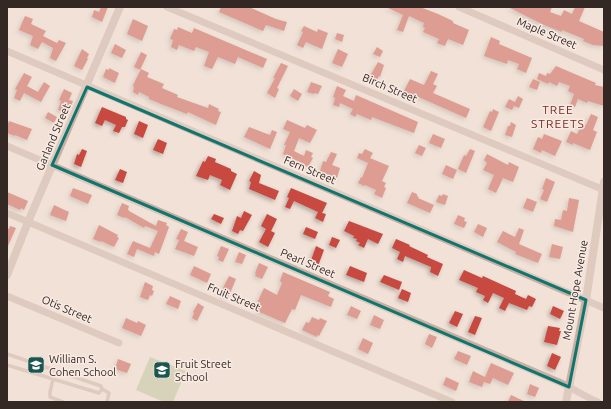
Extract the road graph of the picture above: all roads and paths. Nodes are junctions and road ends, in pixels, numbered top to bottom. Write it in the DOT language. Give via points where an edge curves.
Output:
graph roads {
  1 [pos="120,7"];
  2 [pos="167,7"];
  3 [pos="459,7"];
  4 [pos="7,51"];
  5 [pos="604,70"];
  6 [pos="87,86"];
  7 [pos="7,146"];
  8 [pos="52,166"];
  9 [pos="604,187"];
  10 [pos="7,213"];
  11 [pos="28,222"];
  12 [pos="7,275"];
  13 [pos="7,296"];
  14 [pos="586,300"];
  15 [pos="604,308"];
  16 [pos="119,343"];
  17 [pos="7,354"];
  18 [pos="7,365"];
  19 [pos="53,379"];
  20 [pos="568,386"];
  21 [pos="102,389"];
  22 [pos="63,402"];
  23 [pos="107,402"];
  24 [pos="452,402"];
  25 [pos="566,402"];
  26 [pos="598,402"];
  1 -- 6 [label="street, Garland Street"];
  2 -- 9 [label="street, Birch Street"];
  3 -- 5 [label="street, Maple Street"];
  4 -- 6 [label="street, Fern Street"];
  6 -- 8 [label="street, Garland Street"];
  6 -- 14 [label="street, Fern Street"];
  7 -- 8 [label="street, Pearl Street"];
  8 -- 11 [label="street, Garland Street"];
  8 -- 20 [label="street, Pearl Street"];
  9 -- 14 [label="street, Mount Hope Avenue"];
  10 -- 11 [label="street, Fruit Street"];
  11 -- 12 [label="street, Garland Street"];
  11 -- 24 [label="street, Fruit Street"];
  13 -- 16 [label="street, Otis Street"];
  14 -- 15 [label="street, Fern Street"];
  14 -- 20 [label="street, Mount Hope Avenue"];
  17 -- 21 [label="lane" via="101,386"];
  18 -- 19 [label="lane"];
  19 -- 21 [label="lane" via="99,392"];
  19 -- 22 [label="lane" via="50,397"];
  20 -- 25 [label="street, Mount Hope Avenue"];
  20 -- 26 [label="street, Pearl Street"];
  21 -- 23 [label="lane" via="110,393"];
}
